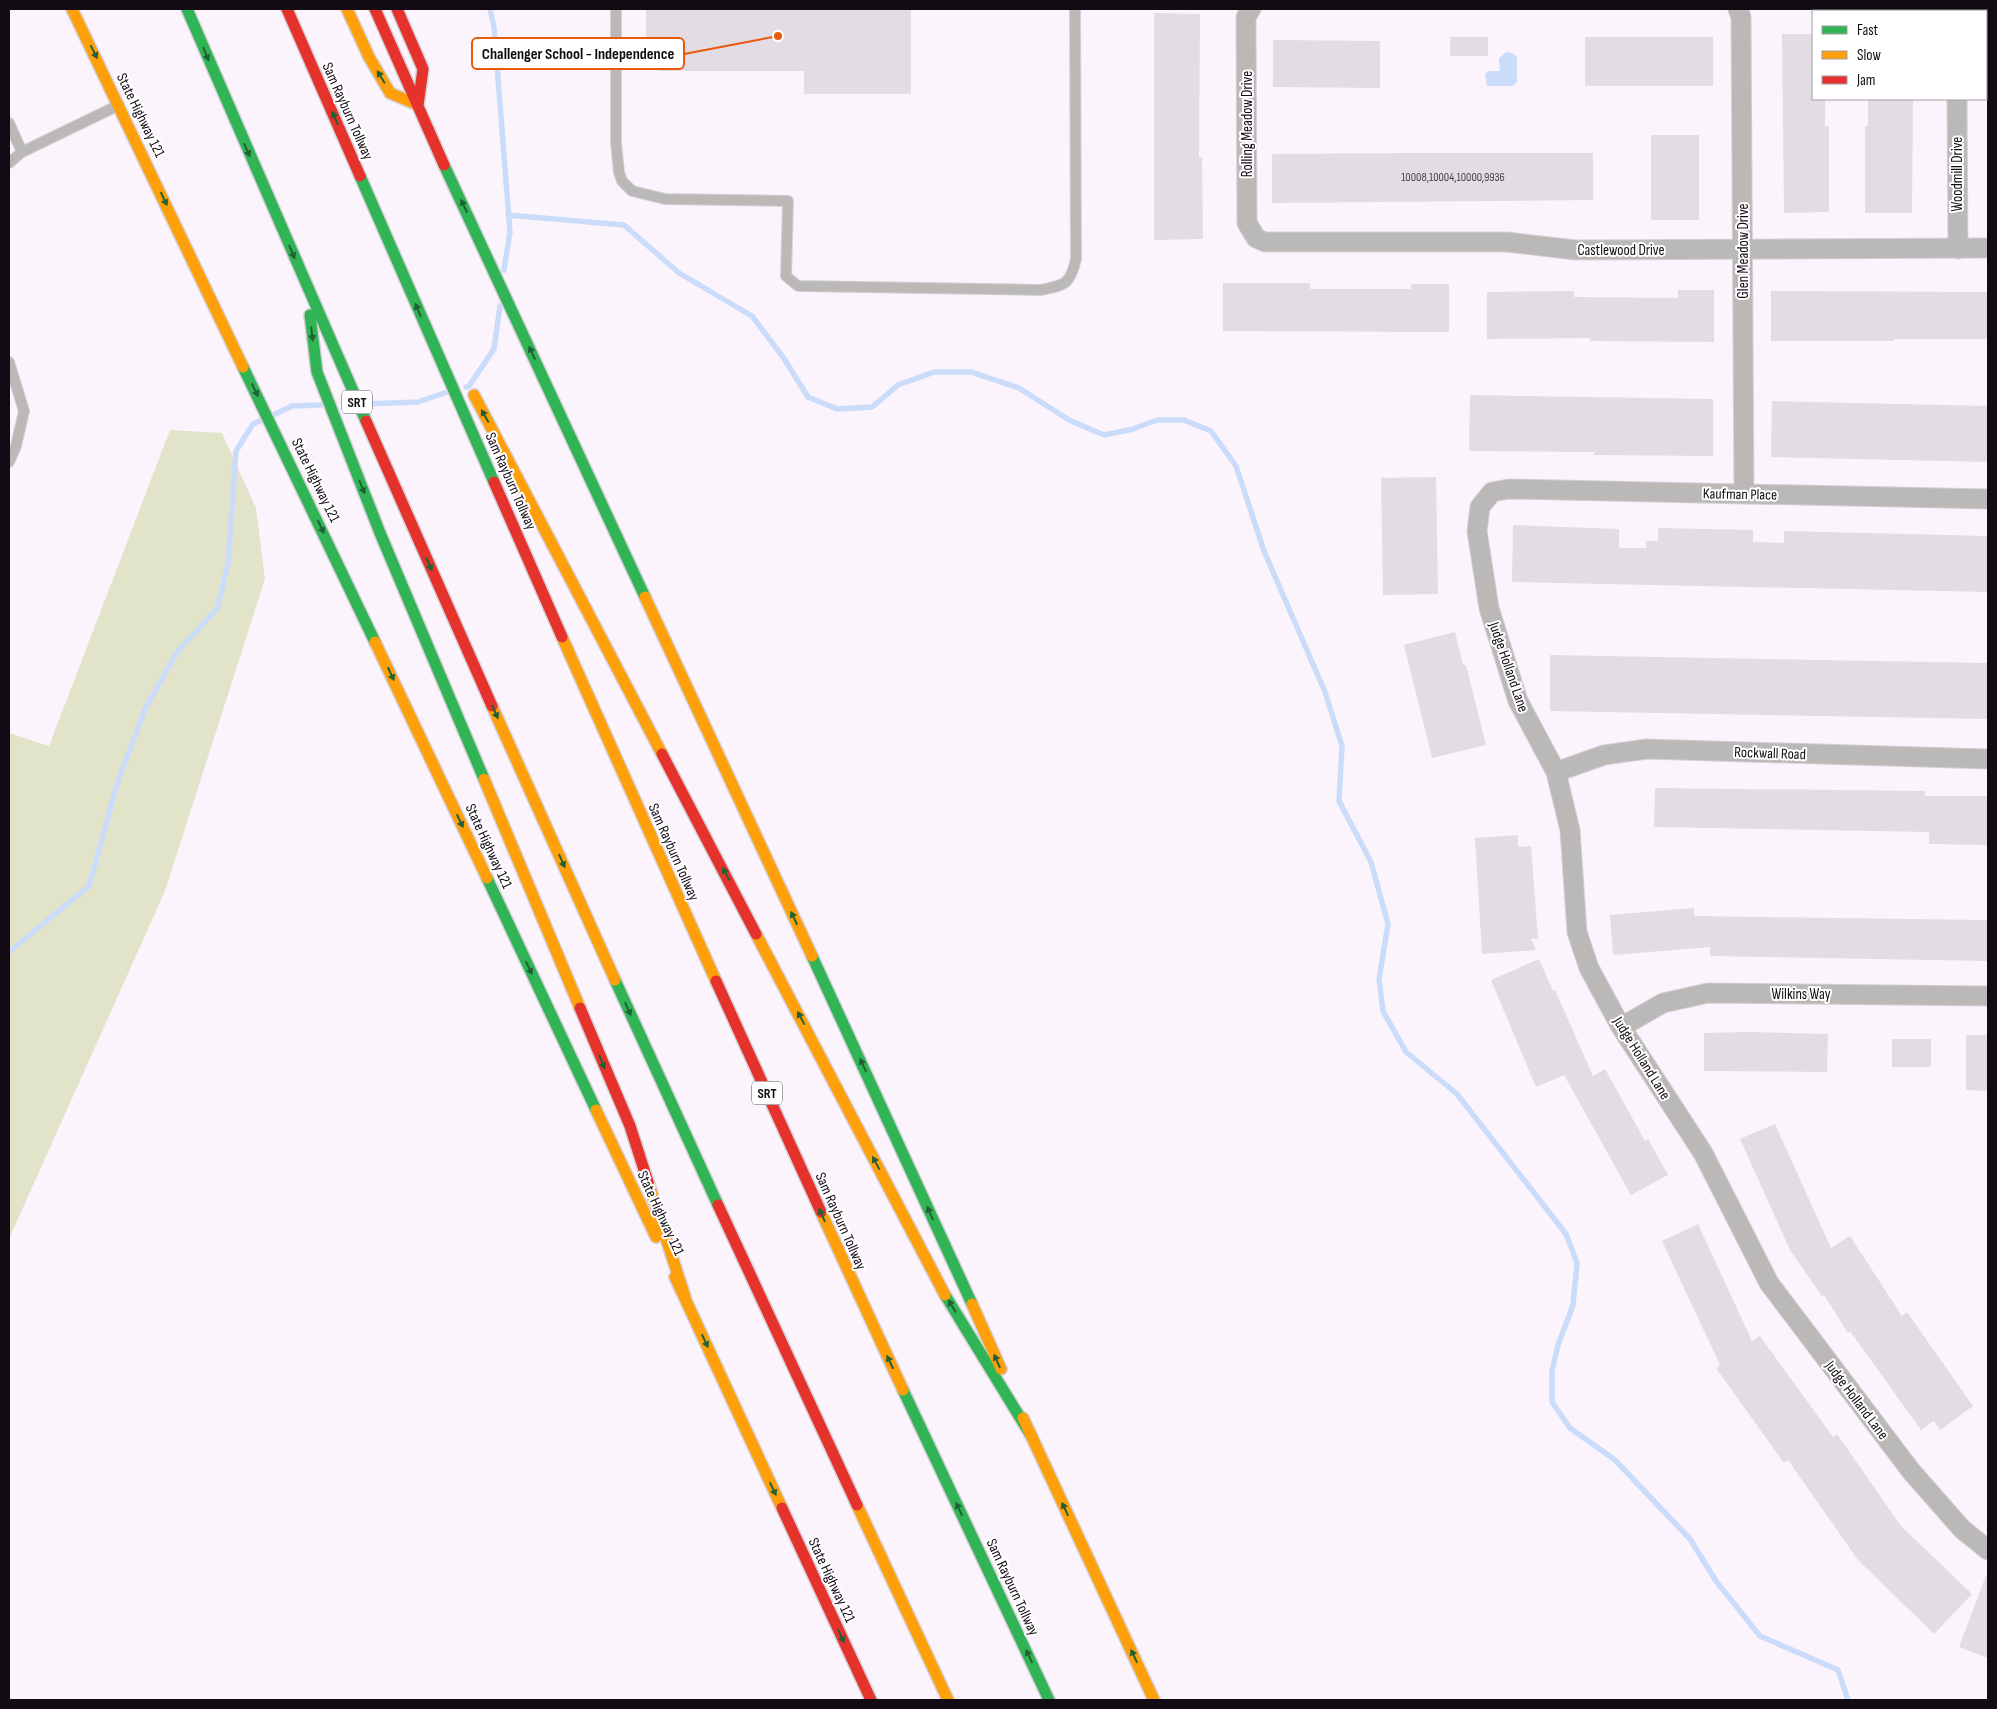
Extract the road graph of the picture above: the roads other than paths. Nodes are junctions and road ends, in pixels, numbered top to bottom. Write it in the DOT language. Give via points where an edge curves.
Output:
graph roads {
  1 [pos="72,9"];
  2 [pos="187,9"];
  3 [pos="287,9"];
  4 [pos="347,9"];
  5 [pos="375,9"];
  6 [pos="397,9"];
  7 [pos="616,9"];
  8 [pos="1075,9"];
  9 [pos="1251,9"];
  10 [pos="1738,9"];
  11 [pos="1957,100"];
  12 [pos="120,105"];
  13 [pos="418,106"];
  14 [pos="9,123"];
  15 [pos="22,152"];
  16 [pos="9,163"];
  17 [pos="1256,238"];
  18 [pos="1988,248"];
  19 [pos="1958,249"];
  20 [pos="1743,250"];
  21 [pos="306,285"];
  22 [pos="437,355"];
  23 [pos="9,362"];
  24 [pos="12,446"];
  25 [pos="9,462"];
  26 [pos="1492,492"];
  27 [pos="1744,494"];
  28 [pos="1988,499"];
  29 [pos="1988,759"];
  30 [pos="1556,772"];
  31 [pos="1988,996"];
  32 [pos="1621,1027"];
  33 [pos="684,1297"];
  34 [pos="1032,1437"];
  35 [pos="1988,1550"];
  36 [pos="871,1700"];
  37 [pos="948,1700"];
  38 [pos="1049,1700"];
  39 [pos="1154,1700"];
  1 -- 12 [label="main road, State Highway 121, one-way"];
  2 -- 21 [label="main road, SRT, one-way"];
  22 -- 3 [label="main road, Sam Rayburn Tollway / SRT, one-way"];
  13 -- 4 [label="main road, one-way" via="390,93"];
  5 -- 13 [label="main road"];
  6 -- 13 [label="main road" via="423,69"];
  7 -- 8 [label="lane" via="616,143 619,172 622,181 632,191 665,199 788,201 786,276 798,286 1041,290 1063,286 1073,273 1076,259"];
  9 -- 17 [label="street, Rolling Meadow Drive" via="1246,17 1247,223"];
  10 -- 20 [label="street, Glen Meadow Drive" via="1741,17"];
  11 -- 19 [label="street, Woodmill Drive"];
  12 -- 15 [label="lane"];
  12 -- 33 [label="main road, State Highway 121, one-way"];
  34 -- 13 [label="main road, one-way" via="891,1125"];
  14 -- 15 [label="lane"];
  15 -- 16 [label="lane"];
  17 -- 20 [label="street, Castlewood Drive" via="1274,243 1507,242 1575,250"];
  18 -- 19 [label="street, Castlewood Drive"];
  19 -- 20 [label="street, Castlewood Drive"];
  20 -- 27 [label="street, Glen Meadow Drive"];
  21 -- 33 [label="main road, one-way" via="316,372 380,533 630,1126"];
  21 -- 37 [label="main road, SRT, one-way" via="715,1203"];
  34 -- 22 [label="main road, one-way" via="949,1302 472,392"];
  38 -- 22 [label="main road, Sam Rayburn Tollway / SRT, one-way" via="848,1274"];
  23 -- 24 [label="lane" via="24,411"];
  24 -- 25 [label="lane"];
  26 -- 27 [label="street, Kaufman Place" via="1509,489"];
  26 -- 30 [label="street, Judge Holland Lane" via="1480,508 1477,531 1489,608 1518,702"];
  27 -- 28 [label="street, Kaufman Place"];
  29 -- 30 [label="street, Rockwall Road" via="1647,749 1604,754"];
  30 -- 32 [label="street, Judge Holland Lane" via="1570,830 1577,932 1588,968"];
  31 -- 32 [label="street, Wilkins Way" via="1708,993 1664,1003"];
  32 -- 35 [label="street, Judge Holland Lane" via="1703,1153 1769,1284 1911,1471 1962,1529"];
  33 -- 36 [label="main road, State Highway 121, one-way"];
  39 -- 34 [label="main road, one-way"];
}
